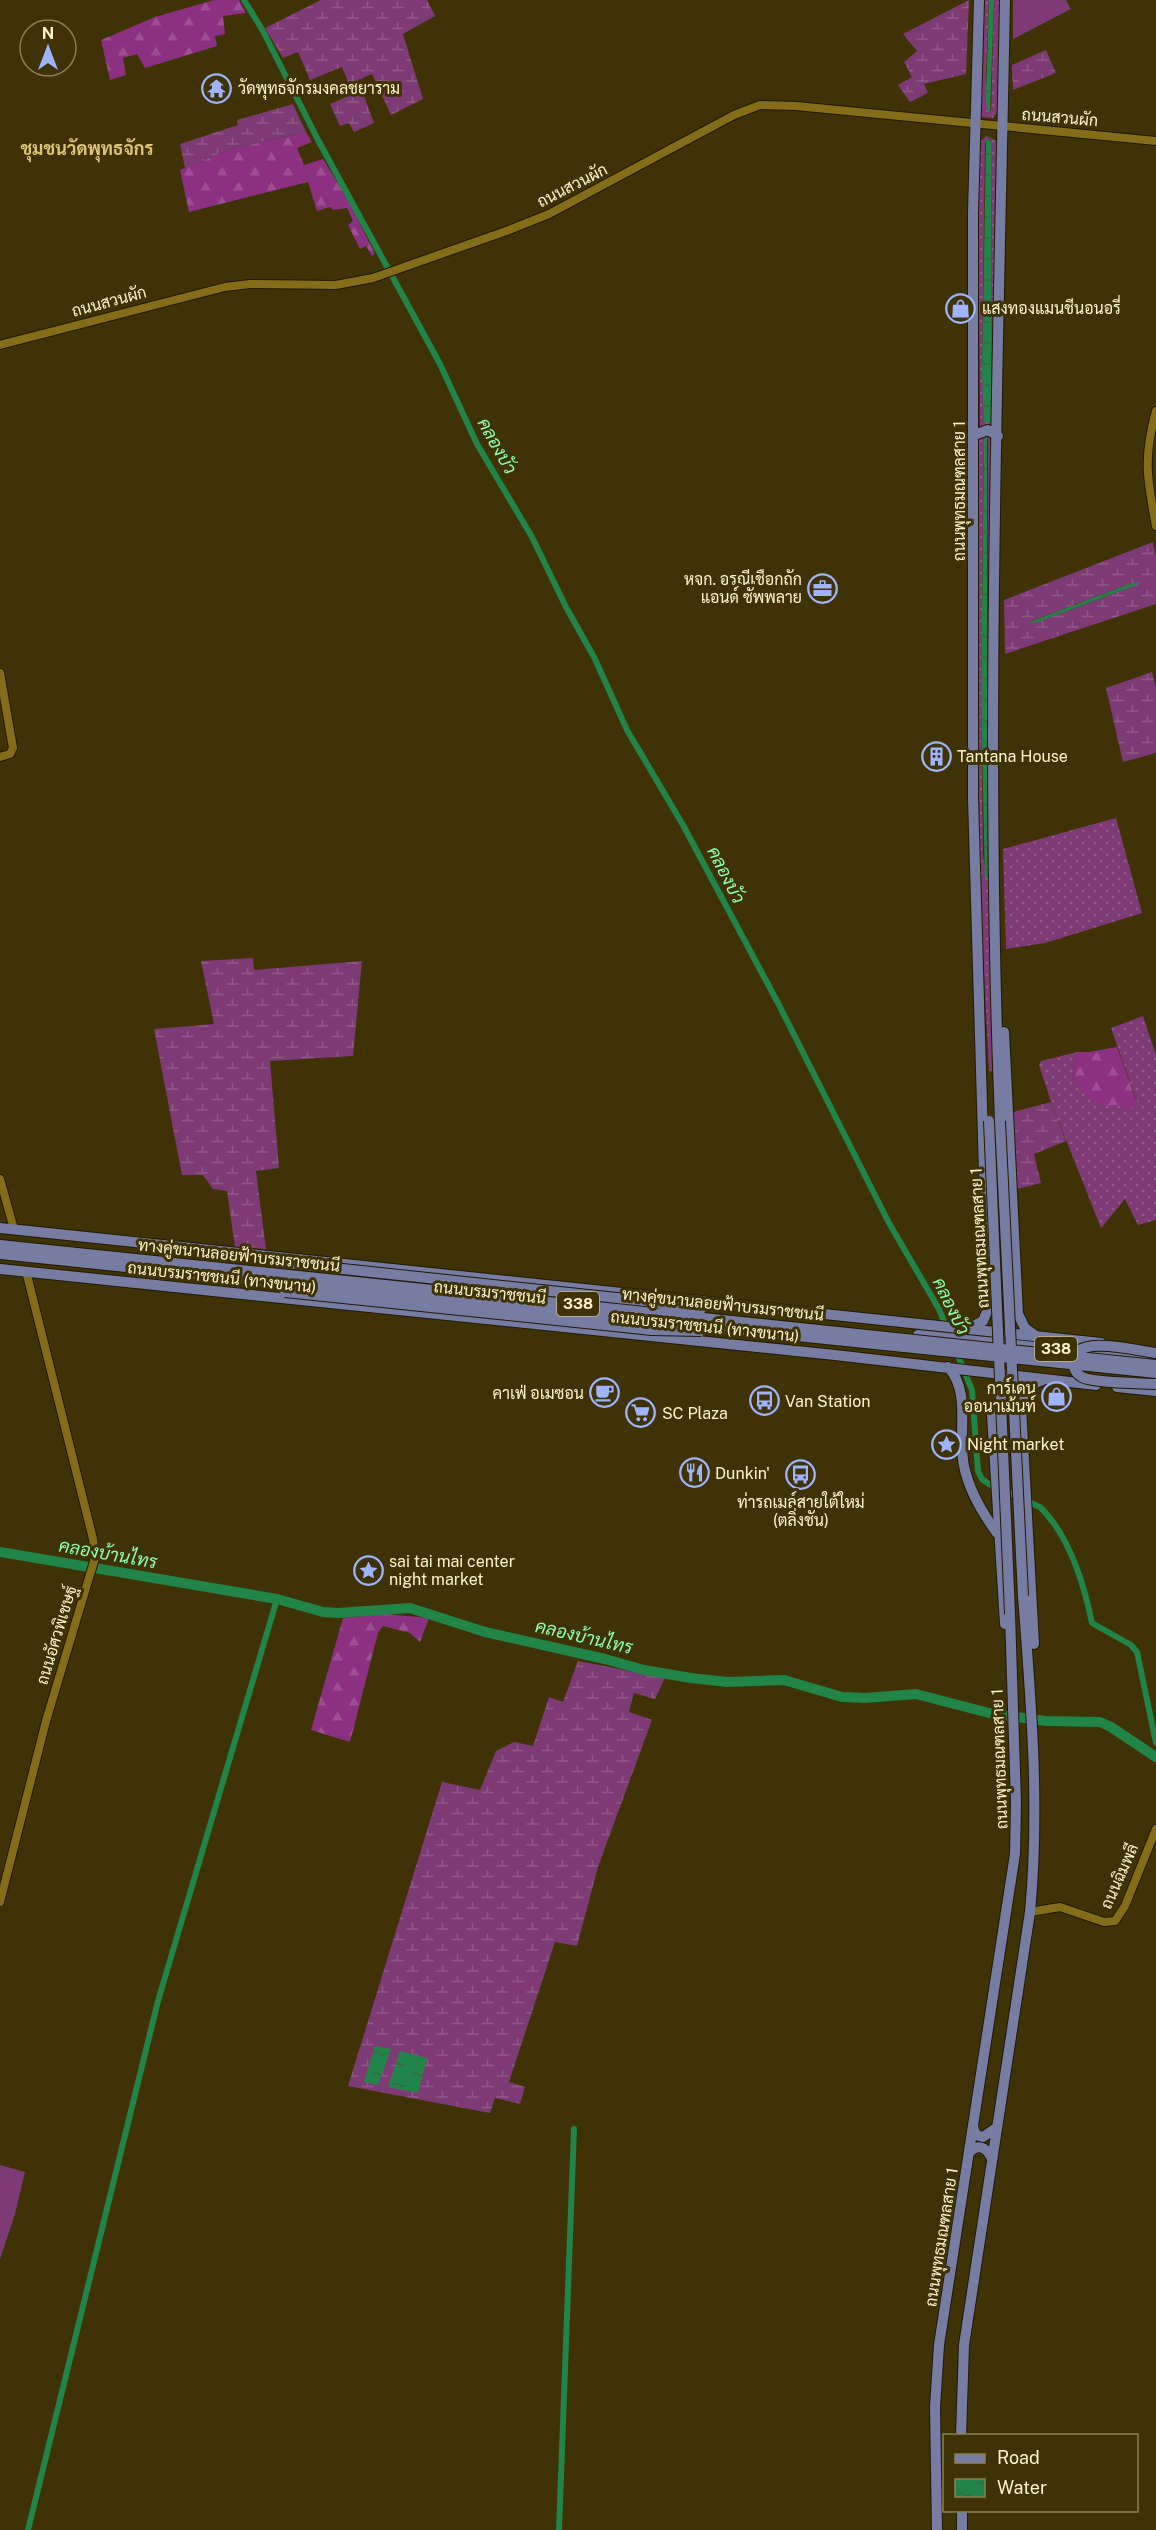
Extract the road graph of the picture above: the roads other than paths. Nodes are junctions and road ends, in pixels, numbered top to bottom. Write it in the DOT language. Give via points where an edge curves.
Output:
graph roads {
  1 [pos="979,0"];
  2 [pos="1005,0"];
  3 [pos="977,124"];
  4 [pos="999,126"];
  5 [pos="1156,141"];
  6 [pos="0,345"];
  7 [pos="1156,411"];
  8 [pos="974,435"];
  9 [pos="998,436"];
  10 [pos="1156,525"];
  11 [pos="0,673"];
  12 [pos="0,757"];
  13 [pos="997,981"];
  14 [pos="978,982"];
  15 [pos="994,1121"];
  16 [pos="0,1179"];
  17 [pos="0,1228"];
  18 [pos="14,1229"];
  19 [pos="0,1240"];
  20 [pos="136,1241"];
  21 [pos="0,1245"];
  22 [pos="0,1256"];
  23 [pos="0,1269"];
  24 [pos="26,1272"];
  25 [pos="95,1279"];
  26 [pos="988,1298"];
  27 [pos="1018,1298"];
  28 [pos="968,1329"];
  29 [pos="777,1330"];
  30 [pos="953,1335"];
  31 [pos="1037,1337"];
  32 [pos="1156,1351"];
  33 [pos="1156,1360"];
  34 [pos="1156,1365"];
  35 [pos="948,1367"];
  36 [pos="1156,1375"];
  37 [pos="1047,1379"];
  38 [pos="1156,1384"];
  39 [pos="1156,1390"];
  40 [pos="1021,1418"];
  41 [pos="999,1536"];
  42 [pos="1011,1674"];
  43 [pos="1029,1676"];
  44 [pos="1156,1829"];
  45 [pos="0,1902"];
  46 [pos="1030,1912"];
  47 [pos="973,2127"];
  48 [pos="996,2128"];
  49 [pos="969,2153"];
  50 [pos="991,2157"];
  51 [pos="961,2434"];
  52 [pos="937,2528"];
  1 -- 3 [label="main road, ถนนพุทธมณฑลสาย 1"];
  2 -- 4 [label="main road, ถนนพุทธมณฑลสาย 1"];
  3 -- 4 [label="street, ถนนสวนผัก"];
  3 -- 6 [label="street, ถนนสวนผัก" via="760,105 734,115 549,214 373,278 336,285 225,287"];
  3 -- 8 [label="main road, ถนนพุทธมณฑลสาย 1"];
  4 -- 5 [label="street, ถนนสวนผัก"];
  4 -- 9 [label="main road, ถนนพุทธมณฑลสาย 1"];
  7 -- 10 [label="street" via="1146,467"];
  8 -- 9 [label="main road" via="988,430"];
  8 -- 14 [label="main road, ถนนพุทธมณฑลสาย 1" via="973,798"];
  9 -- 13 [label="main road, ถนนพุทธมณฑลสาย 1" via="994,816"];
  11 -- 12 [label="street" via="13,748 8,756"];
  13 -- 15 [label="main road, ถนนพุทธมณฑลสาย 1"];
  13 -- 27 [label="main road, ถนนพุทธมณฑลสาย 1" via="1004,1033"];
  14 -- 15 [label="main road, ถนนพุทธมณฑลสาย 1"];
  14 -- 26 [label="main road, ถนนพุทธมณฑลสาย 1"];
  15 -- 42 [label="main road, ถนนพุทธมณฑลสาย 1, bridge"];
  15 -- 43 [label="main road, ถนนพุทธมณฑลสาย 1, bridge"];
  16 -- 18 [label="street"];
  17 -- 18 [label="main road, ถนนบรมราชชนนี (ทางขนาน) / 338"];
  18 -- 20 [label="main road, ถนนบรมราชชนนี (ทางขนาน) / 338"];
  19 -- 30 [label="main road, ถนนบรมราชชนนี / 338"];
  20 -- 29 [label="main road, bridge" via="192,1252 655,1302"];
  20 -- 30 [label="main road, ถนนบรมราชชนนี (ทางขนาน) / 338" via="940,1326"];
  21 -- 29 [label="main road, ทางคู่ขนานลอยฟ้าบรมราชชนนี / 338, bridge"];
  22 -- 29 [label="main road, ทางคู่ขนานลอยฟ้าบรมราชชนนี / 338, bridge"];
  22 -- 36 [label="main road, ถนนบรมราชชนนี / 338"];
  23 -- 24 [label="main road, ถนนบรมราชชนนี (ทางขนาน) / 338"];
  24 -- 25 [label="main road, ถนนบรมราชชนนี (ทางขนาน) / 338"];
  24 -- 45 [label="street, ถนนอัศวพิเชษฐ์" via="95,1558 46,1720"];
  25 -- 29 [label="main road, bridge" via="190,1281 652,1330"];
  25 -- 35 [label="main road, ถนนบรมราชชนนี (ทางขนาน) / 338"];
  26 -- 27 [label="main road" via="996,1315 1008,1317 1015,1313"];
  26 -- 28 [label="main road, ถนนพุทธมณฑลสาย 1" via="986,1318"];
  27 -- 31 [label="main road, ถนนพุทธมณฑลสาย 1" via="1020,1321"];
  28 -- 30 [label="main road, ถนนบรมราชชนนี (ทางขนาน) / 338"];
  28 -- 31 [label="main road, ถนนบรมราชชนนี (ทางขนาน) / 338"];
  29 -- 34 [label="main road, ทางคู่ขนานลอยฟ้าบรมราชชนนี / 338, bridge"];
  29 -- 36 [label="main road, ทางคู่ขนานลอยฟ้าบรมราชชนนี / 338, bridge"];
  30 -- 33 [label="main road, ถนนบรมราชชนนี / 338"];
  31 -- 32 [label="main road, ถนนบรมราชชนนี (ทางขนาน) / 338"];
  32 -- 38 [label="main road, bridge" via="1092,1345 1080,1348 1073,1363 1076,1372 1087,1379"];
  35 -- 37 [label="main road, ถนนบรมราชชนนี (ทางขนาน) / 338"];
  35 -- 41 [label="main road" via="956,1376 960,1392 963,1465 969,1484"];
  37 -- 39 [label="main road, ถนนบรมราชชนนี (ทางขนาน) / 338"];
  37 -- 40 [label="main road" via="1027,1390"];
  40 -- 41 [label="main road" via="1012,1403 1000,1403 992,1415"];
  40 -- 43 [label="main road" via="1034,1654"];
  41 -- 42 [label="main road"];
  42 -- 47 [label="main road, ถนนพุทธมณฑลสาย 1" via="1014,1866"];
  43 -- 46 [label="main road, ถนนพุทธมณฑลสาย 1" via="1035,1839"];
  44 -- 46 [label="street, ถนนฉิมพลี" via="1116,1921 1104,1922 1060,1907"];
  46 -- 48 [label="main road, ถนนพุทธมณฑลสาย 1"];
  47 -- 48 [label="main road" via="976,2135 983,2137"];
  47 -- 49 [label="main road, ถนนพุทธมณฑลสาย 1"];
  48 -- 50 [label="main road, ถนนพุทธมณฑลสาย 1"];
  49 -- 50 [label="main road" via="982,2147"];
  49 -- 52 [label="main road, ถนนพุทธมณฑลสาย 1" via="939,2345 935,2407"];
  50 -- 51 [label="main road, ถนนพุทธมณฑลสาย 1" via="964,2345"];
}
